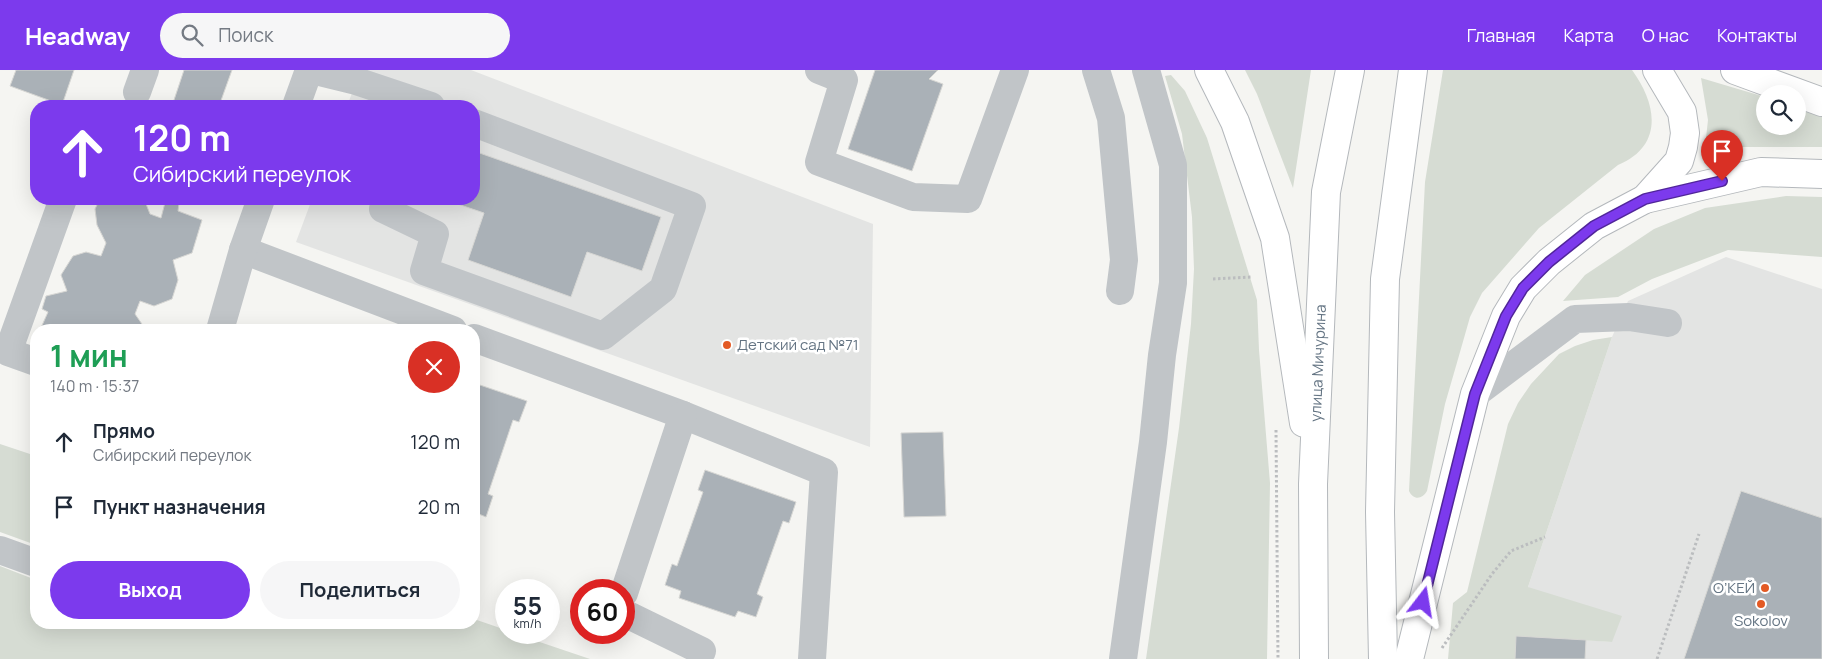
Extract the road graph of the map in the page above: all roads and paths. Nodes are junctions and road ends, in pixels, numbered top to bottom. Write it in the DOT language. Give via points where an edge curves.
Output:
graph roads {
  1 [pos="310,70"];
  2 [pos="819,70"];
  3 [pos="1015,70"];
  4 [pos="1096,70"];
  5 [pos="1146,70"];
  6 [pos="1208,70"];
  7 [pos="1350,70"];
  8 [pos="1413,70"];
  9 [pos="1657,70"];
  10 [pos="1735,70"];
  11 [pos="298,100"];
  12 [pos="410,100"];
  13 [pos="1822,102"];
  14 [pos="480,124"];
  15 [pos="1822,174"];
  16 [pos="1645,199"];
  17 [pos="60,205"];
  18 [pos="259,205"];
  19 [pos="385,205"];
  20 [pos="243,250"];
  21 [pos="1254,277"];
  22 [pos="1212,279"];
  23 [pos="1120,291"];
  24 [pos="1668,322"];
  25 [pos="410,323"];
  26 [pos="222,324"];
  27 [pos="480,340"];
  28 [pos="30,360"];
  29 [pos="1475,394"];
  30 [pos="683,414"];
  31 [pos="1275,422"];
  32 [pos="1313,484"];
  33 [pos="1699,534"];
  34 [pos="1545,537"];
  35 [pos="0,550"];
  36 [pos="30,561"];
  37 [pos="629,579"];
  38 [pos="635,618"];
  39 [pos="1442,648"];
  40 [pos="702,651"];
  41 [pos="812,659"];
  42 [pos="1123,659"];
  43 [pos="1278,659"];
  44 [pos="1314,659"];
  45 [pos="1383,659"];
  46 [pos="1409,659"];
  47 [pos="1657,659"];
  1 -- 11 [label="lane"];
  1 -- 12 [label="lane" via="356,81"];
  2 -- 3 [label="lane" via="844,80 819,162 913,197 968,199"];
  4 -- 23 [label="lane" via="1111,118 1124,260"];
  5 -- 42 [label="lane" via="1173,165 1173,283"];
  6 -- 32 [label="main road" via="1236,122 1275,238"];
  7 -- 32 [label="main road, улица Мичурина" via="1326,192"];
  8 -- 45 [label="main road" via="1385,279 1380,512"];
  9 -- 16 [label="main road" via="1682,112 1685,134 1679,161"];
  10 -- 13 [label="main road"];
  14 -- 19 [label="lane" via="692,206 663,289 603,336 424,271 435,234 383,210"];
  15 -- 16 [label="main road" via="1761,172"];
  16 -- 29 [label="main road" via="1594,226 1523,288 1506,316"];
  17 -- 28 [label="lane" via="8,352"];
  18 -- 20 [label="lane"];
  20 -- 25 [label="lane"];
  20 -- 26 [label="lane"];
  21 -- 22 [label="path"];
  24 -- 29 [label="lane" via="1629,317 1575,319"];
  27 -- 30 [label="lane"];
  29 -- 46 [label="main road"];
  30 -- 37 [label="lane"];
  30 -- 41 [label="lane" via="824,472"];
  31 -- 43 [label="path"];
  32 -- 44 [label="main road, улица Мичурина"];
  33 -- 47 [label="path"];
  34 -- 39 [label="path" via="1511,551"];
  35 -- 36 [label="lane"];
  38 -- 40 [label="lane"];
}
